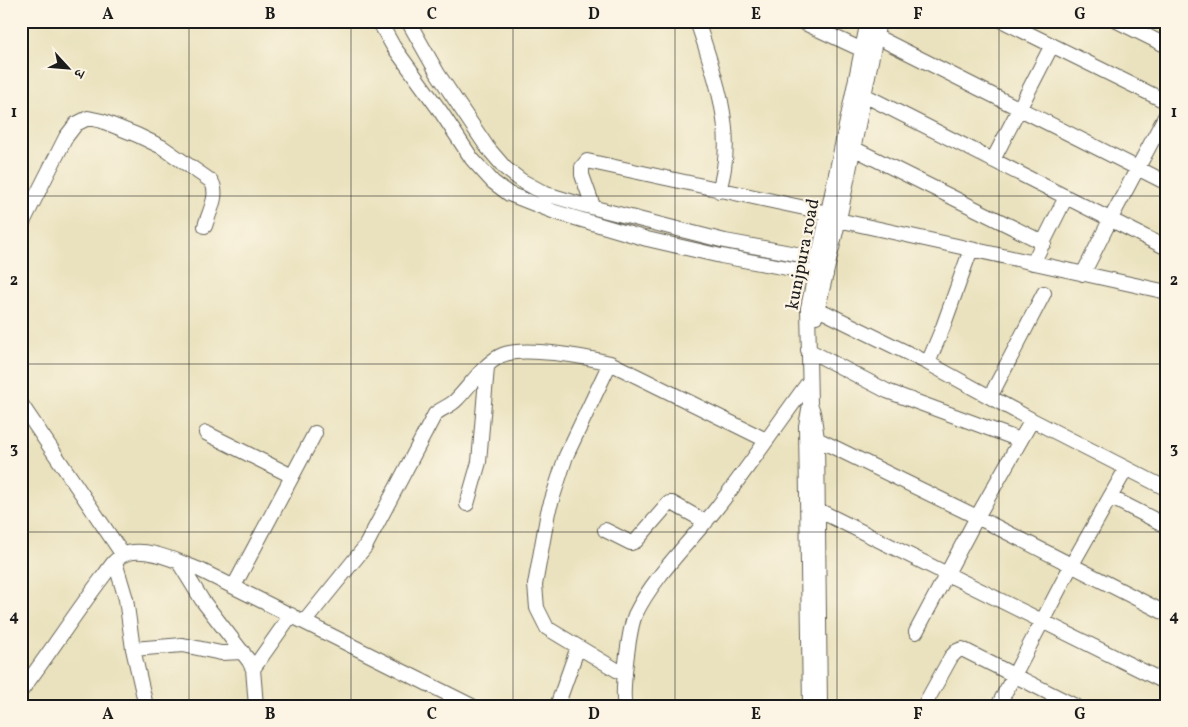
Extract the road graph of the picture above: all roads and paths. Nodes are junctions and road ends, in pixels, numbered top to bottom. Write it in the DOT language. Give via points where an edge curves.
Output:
graph roads {
  1 [pos="379,21"];
  2 [pos="408,21"];
  3 [pos="697,21"];
  4 [pos="800,21"];
  5 [pos="868,21"];
  6 [pos="880,21"];
  7 [pos="1003,21"];
  8 [pos="1117,21"];
  9 [pos="877,37"];
  10 [pos="1052,45"];
  11 [pos="1167,46"];
  12 [pos="867,52"];
  13 [pos="864,95"];
  14 [pos="1167,102"];
  15 [pos="1019,109"];
  16 [pos="1167,112"];
  17 [pos="853,148"];
  18 [pos="993,160"];
  19 [pos="1137,168"];
  20 [pos="1167,183"];
  21 [pos="719,191"];
  22 [pos="1066,197"];
  23 [pos="593,206"];
  24 [pos="833,216"];
  25 [pos="1110,220"];
  26 [pos="21,226"];
  27 [pos="205,226"];
  28 [pos="1044,243"];
  29 [pos="1167,248"];
  30 [pos="971,249"];
  31 [pos="824,258"];
  32 [pos="1034,263"];
  33 [pos="820,274"];
  34 [pos="1083,274"];
  35 [pos="1167,292"];
  36 [pos="1044,293"];
  37 [pos="818,309"];
  38 [pos="810,330"];
  39 [pos="808,350"];
  40 [pos="610,363"];
  41 [pos="928,363"];
  42 [pos="487,367"];
  43 [pos="808,383"];
  44 [pos="990,397"];
  45 [pos="21,404"];
  46 [pos="810,404"];
  47 [pos="1032,420"];
  48 [pos="315,432"];
  49 [pos="206,433"];
  50 [pos="817,439"];
  51 [pos="766,440"];
  52 [pos="1020,440"];
  53 [pos="1126,469"];
  54 [pos="292,476"];
  55 [pos="1167,489"];
  56 [pos="1110,497"];
  57 [pos="467,504"];
  58 [pos="818,510"];
  59 [pos="977,517"];
  60 [pos="706,522"];
  61 [pos="1167,526"];
  62 [pos="605,530"];
  63 [pos="119,558"];
  64 [pos="178,561"];
  65 [pos="1071,566"];
  66 [pos="947,574"];
  67 [pos="234,586"];
  68 [pos="1167,614"];
  69 [pos="291,615"];
  70 [pos="305,621"];
  71 [pos="1042,621"];
  72 [pos="916,632"];
  73 [pos="578,647"];
  74 [pos="133,649"];
  75 [pos="243,652"];
  76 [pos="254,669"];
  77 [pos="625,675"];
  78 [pos="1014,676"];
  79 [pos="1167,683"];
  80 [pos="21,691"];
  81 [pos="146,706"];
  82 [pos="256,706"];
  83 [pos="472,706"];
  84 [pos="558,706"];
  85 [pos="625,706"];
  86 [pos="810,706"];
  87 [pos="820,706"];
  88 [pos="924,706"];
  89 [pos="998,706"];
  90 [pos="1075,706"];
  1 -- 33 [label="street" via="472,159 509,194 555,212 646,239"];
  2 -- 23 [label="street" via="469,122 505,168 546,194"];
  3 -- 21 [label="street" via="724,122 725,160"];
  4 -- 12 [label="street"];
  5 -- 12 [label="street, kunjpura road"];
  6 -- 9 [label="street, kunjpura road"];
  7 -- 10 [label="street"];
  8 -- 11 [label="street"];
  9 -- 12 [label="street, kunjpura road"];
  9 -- 15 [label="street"];
  10 -- 14 [label="street"];
  10 -- 15 [label="street"];
  12 -- 13 [label="street, kunjpura road"];
  12 -- 24 [label="street, kunjpura road"];
  13 -- 17 [label="street, kunjpura road"];
  13 -- 18 [label="street"];
  15 -- 18 [label="street"];
  15 -- 19 [label="street"];
  16 -- 19 [label="street"];
  17 -- 24 [label="street, kunjpura road"];
  17 -- 28 [label="street"];
  18 -- 22 [label="street"];
  19 -- 20 [label="street"];
  19 -- 25 [label="street"];
  21 -- 23 [label="street" via="587,161 582,167 582,175"];
  21 -- 24 [label="street"];
  22 -- 25 [label="street"];
  22 -- 28 [label="street"];
  23 -- 31 [label="street" via="725,241"];
  24 -- 30 [label="street"];
  24 -- 31 [label="street, kunjpura road"];
  25 -- 29 [label="street"];
  25 -- 34 [label="street"];
  26 -- 27 [label="street" via="66,138 76,124 88,118 154,143 211,181 216,194"];
  28 -- 32 [label="street"];
  30 -- 32 [label="street"];
  30 -- 41 [label="street"];
  31 -- 33 [label="street, kunjpura road"];
  32 -- 34 [label="street"];
  33 -- 37 [label="street, kunjpura road"];
  33 -- 38 [label="street, kunjpura road" via="807,318"];
  34 -- 35 [label="street"];
  36 -- 44 [label="street"];
  37 -- 38 [label="street, kunjpura road"];
  37 -- 41 [label="street"];
  38 -- 39 [label="street"];
  39 -- 43 [label="street"];
  39 -- 52 [label="street" via="887,391"];
  40 -- 42 [label="street" via="586,357 514,352 501,355"];
  40 -- 51 [label="street"];
  40 -- 73 [label="street" via="566,456 548,512 535,585 537,608 547,628"];
  41 -- 44 [label="street"];
  42 -- 57 [label="street" via="479,462"];
  42 -- 70 [label="street" via="455,402 435,414 365,547"];
  43 -- 46 [label="street"];
  43 -- 51 [label="street"];
  44 -- 47 [label="street"];
  45 -- 63 [label="street"];
  46 -- 50 [label="street"];
  46 -- 86 [label="street" via="806,426"];
  47 -- 52 [label="street"];
  47 -- 53 [label="street"];
  48 -- 54 [label="street"];
  49 -- 54 [label="street"];
  50 -- 58 [label="street"];
  50 -- 59 [label="street"];
  51 -- 60 [label="street"];
  52 -- 59 [label="street"];
  53 -- 55 [label="street"];
  53 -- 56 [label="street"];
  54 -- 67 [label="street"];
  56 -- 61 [label="street"];
  56 -- 65 [label="street"];
  58 -- 66 [label="street"];
  58 -- 87 [label="street"];
  59 -- 65 [label="street"];
  59 -- 66 [label="street"];
  60 -- 62 [label="street" via="669,503 636,541 631,543"];
  60 -- 77 [label="street" via="657,580 635,616"];
  63 -- 64 [label="street" via="139,551"];
  63 -- 74 [label="street"];
  63 -- 80 [label="street"];
  64 -- 67 [label="street"];
  64 -- 75 [label="street" via="202,600"];
  65 -- 68 [label="street"];
  65 -- 71 [label="street"];
  66 -- 71 [label="street"];
  66 -- 72 [label="street"];
  67 -- 69 [label="street"];
  69 -- 70 [label="street"];
  69 -- 76 [label="street"];
  70 -- 83 [label="street"];
  71 -- 78 [label="street"];
  71 -- 79 [label="street"];
  73 -- 77 [label="street"];
  73 -- 84 [label="street"];
  74 -- 75 [label="street" via="183,645 221,653"];
  74 -- 81 [label="street"];
  75 -- 76 [label="street"];
  76 -- 82 [label="street"];
  77 -- 85 [label="street"];
  78 -- 88 [label="street" via="962,649 942,672"];
  78 -- 89 [label="street"];
  78 -- 90 [label="street"];
}
